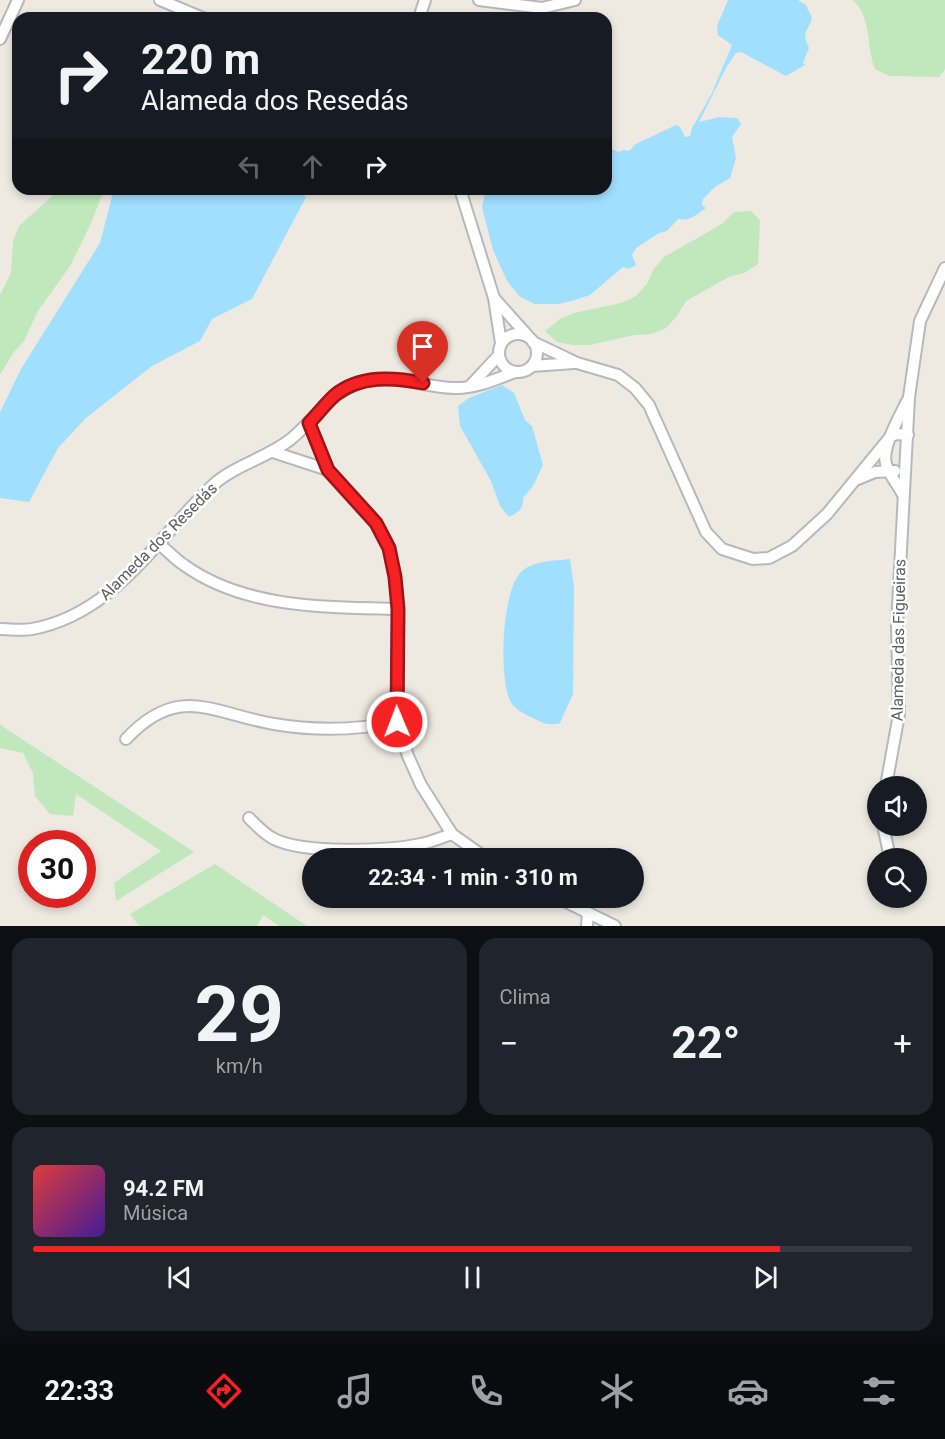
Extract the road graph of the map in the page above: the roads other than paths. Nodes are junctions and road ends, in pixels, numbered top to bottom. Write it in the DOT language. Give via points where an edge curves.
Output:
graph roads {
  1 [pos="160,0"];
  2 [pos="479,0"];
  3 [pos="575,0"];
  4 [pos="189,12"];
  5 [pos="12,13"];
  6 [pos="0,39"];
  7 [pos="462,195"];
  8 [pos="945,268"];
  9 [pos="494,298"];
  10 [pos="531,340"];
  11 [pos="501,343"];
  12 [pos="499,356"];
  13 [pos="577,363"];
  14 [pos="532,366"];
  15 [pos="515,372"];
  16 [pos="469,388"];
  17 [pos="909,397"];
  18 [pos="309,423"];
  19 [pos="908,435"];
  20 [pos="891,436"];
  21 [pos="273,452"];
  22 [pos="328,470"];
  23 [pos="904,470"];
  24 [pos="890,472"];
  25 [pos="855,480"];
  26 [pos="902,494"];
  27 [pos="159,544"];
  28 [pos="398,609"];
  29 [pos="0,629"];
  30 [pos="397,722"];
  31 [pos="126,739"];
  32 [pos="888,776"];
  33 [pos="249,818"];
  34 [pos="452,834"];
  35 [pos="472,848"];
  36 [pos="578,908"];
  37 [pos="588,913"];
  38 [pos="586,926"];
  39 [pos="615,926"];
  1 -- 4 [label="street"];
  2 -- 3 [label="street" via="542,8"];
  5 -- 6 [label="street"];
  7 -- 9 [label="street"];
  8 -- 17 [label="street" via="920,321"];
  9 -- 10 [label="street"];
  9 -- 11 [label="street"];
  10 -- 11 [label="street" via="511,335"];
  10 -- 13 [label="street"];
  10 -- 14 [label="street" via="537,354"];
  11 -- 12 [label="street"];
  12 -- 15 [label="street" via="504,366"];
  12 -- 16 [label="street"];
  13 -- 14 [label="street"];
  13 -- 25 [label="street" via="618,375 649,405 706,532 722,549 753,560 769,558 792,546 828,513"];
  14 -- 15 [label="street"];
  15 -- 16 [label="street"];
  16 -- 18 [label="street, Alameda dos Resedás" via="392,378 371,380 336,395"];
  17 -- 19 [label="street, Alameda das Figueiras"];
  17 -- 20 [label="street"];
  18 -- 21 [label="street, Alameda dos Resedás"];
  18 -- 22 [label="street"];
  19 -- 20 [label="street"];
  19 -- 23 [label="street, Alameda das Figueiras"];
  20 -- 24 [label="street" via="885,458"];
  20 -- 25 [label="street"];
  21 -- 22 [label="street"];
  21 -- 27 [label="street, Alameda dos Resedás" via="214,483"];
  22 -- 28 [label="street" via="376,523 389,548"];
  23 -- 24 [label="street"];
  23 -- 26 [label="street, Alameda das Figueiras"];
  24 -- 25 [label="street" via="875,472"];
  24 -- 26 [label="street"];
  26 -- 32 [label="street, Alameda das Figueiras" via="897,626 899,714"];
  27 -- 28 [label="street" via="205,577 261,598 315,606"];
  27 -- 29 [label="street, Alameda dos Resedás" via="90,607 62,621 30,629"];
  28 -- 30 [label="street"];
  30 -- 31 [label="street" via="368,728 324,729 274,724 191,705 155,714"];
  30 -- 34 [label="street" via="421,785"];
  33 -- 34 [label="street" via="275,840 301,846 391,849"];
  34 -- 35 [label="street"];
  36 -- 37 [label="street"];
  37 -- 38 [label="street"];
  37 -- 39 [label="street"];
}
